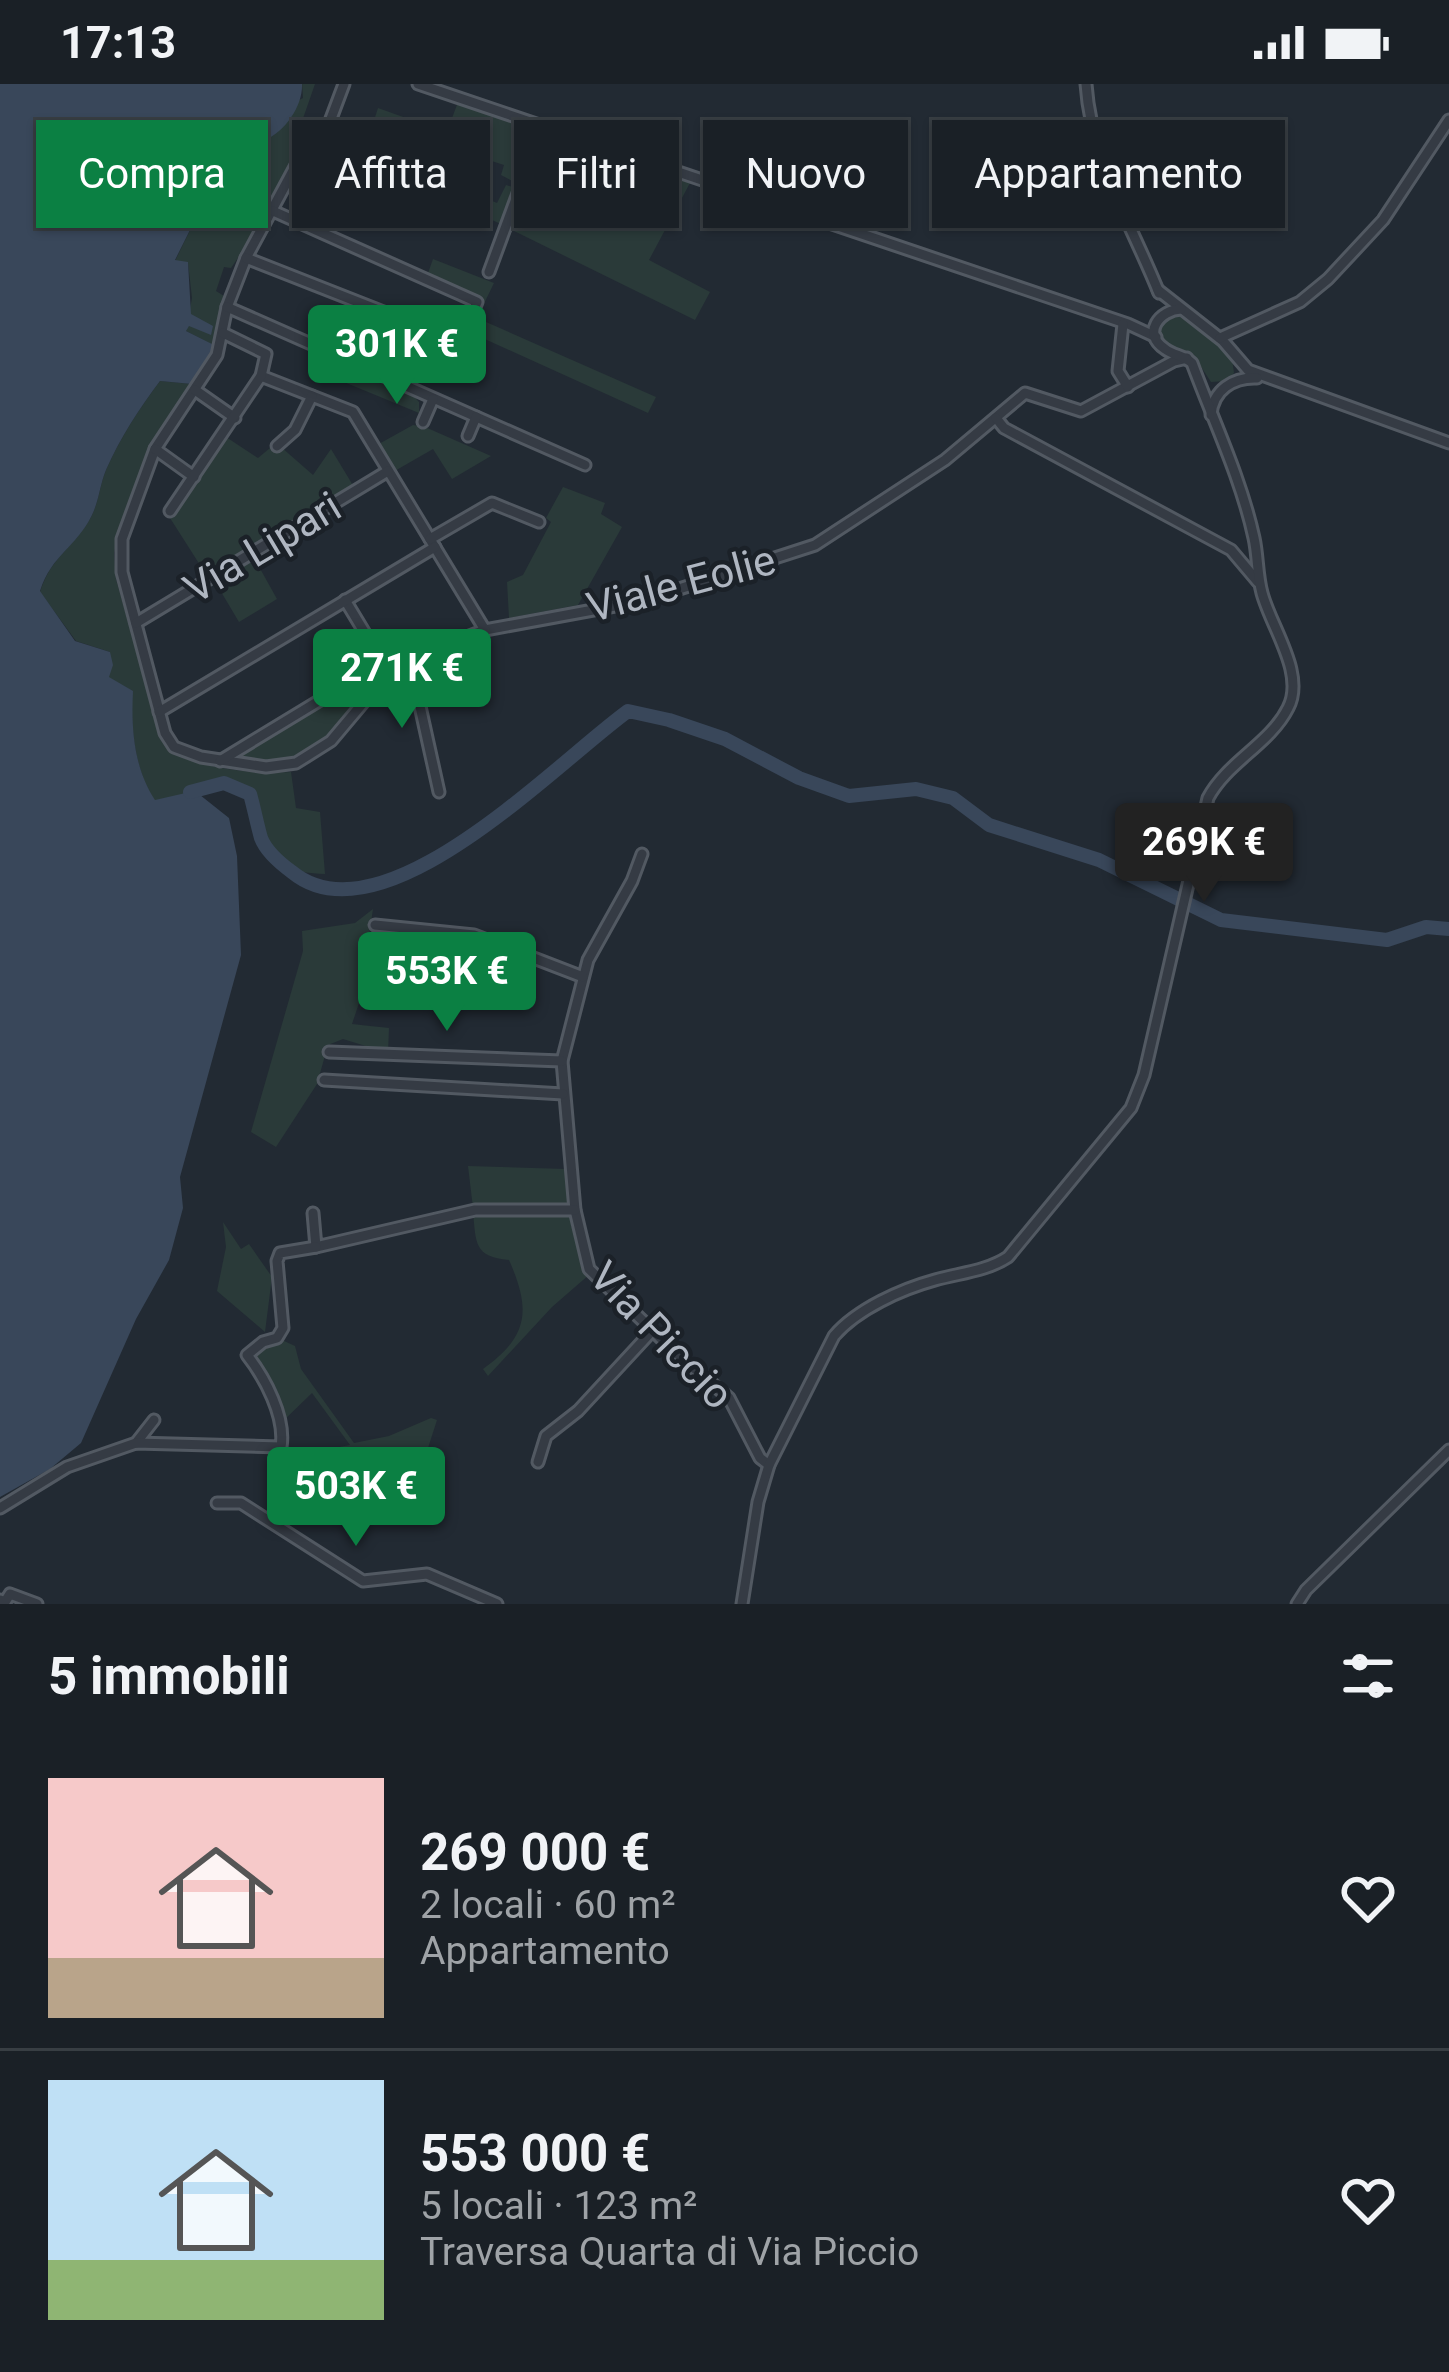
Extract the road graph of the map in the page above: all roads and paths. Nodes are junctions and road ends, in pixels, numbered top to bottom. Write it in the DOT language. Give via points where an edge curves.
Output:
graph roads {
  1 [pos="344,84"];
  2 [pos="418,84"];
  3 [pos="1086,84"];
  4 [pos="330,120"];
  5 [pos="1449,120"];
  6 [pos="292,180"];
  7 [pos="514,204"];
  8 [pos="276,212"];
  9 [pos="249,260"];
  10 [pos="489,272"];
  11 [pos="1158,290"];
  12 [pos="227,307"];
  13 [pos="1181,309"];
  14 [pos="1159,317"];
  15 [pos="467,323"];
  16 [pos="1126,324"];
  17 [pos="419,326"];
  18 [pos="1237,332"];
  19 [pos="224,333"];
  20 [pos="1156,337"];
  21 [pos="1219,338"];
  22 [pos="1162,348"];
  23 [pos="1236,356"];
  24 [pos="1187,358"];
  25 [pos="261,376"];
  26 [pos="1148,376"];
  27 [pos="1236,379"];
  28 [pos="1274,380"];
  29 [pos="1199,381"];
  30 [pos="1128,387"];
  31 [pos="1222,389"];
  32 [pos="195,390"];
  33 [pos="312,396"];
  34 [pos="433,399"];
  35 [pos="476,417"];
  36 [pos="235,418"];
  37 [pos="995,418"];
  38 [pos="1211,418"];
  39 [pos="423,422"];
  40 [pos="468,436"];
  41 [pos="1449,443"];
  42 [pos="277,446"];
  43 [pos="155,449"];
  44 [pos="585,465"];
  45 [pos="388,471"];
  46 [pos="194,477"];
  47 [pos="170,512"];
  48 [pos="539,522"];
  49 [pos="433,543"];
  50 [pos="1259,583"];
  51 [pos="346,600"];
  52 [pos="136,623"];
  53 [pos="485,630"];
  54 [pos="410,661"];
  55 [pos="386,667"];
  56 [pos="159,712"];
  57 [pos="220,761"];
  58 [pos="439,792"];
  59 [pos="641,854"];
  60 [pos="375,925"];
  61 [pos="583,977"];
  62 [pos="329,1052"];
  63 [pos="562,1061"];
  64 [pos="324,1080"];
  65 [pos="563,1094"];
  66 [pos="574,1210"];
  67 [pos="313,1213"];
  68 [pos="316,1247"];
  69 [pos="652,1331"];
  70 [pos="154,1420"];
  71 [pos="136,1443"];
  72 [pos="1449,1450"];
  73 [pos="538,1462"];
  74 [pos="769,1466"];
  75 [pos="217,1503"];
  76 [pos="0,1508"];
  77 [pos="2,1601"];
  78 [pos="37,1604"];
  79 [pos="497,1604"];
  80 [pos="742,1604"];
  81 [pos="1297,1604"];
  1 -- 4 [label="street, Viale Eolie"];
  2 -- 16 [label="street"];
  3 -- 11 [label="street" via="1101,161"];
  5 -- 18 [label="street" via="1383,220 1328,279"];
  6 -- 8 [label="street, Viale Eolie"];
  7 -- 10 [label="street"];
  8 -- 9 [label="street, Viale Eolie"];
  8 -- 15 [label="street" via="477,302"];
  9 -- 12 [label="street, Viale Eolie"];
  9 -- 17 [label="street"];
  11 -- 13 [label="street"];
  11 -- 14 [label="street"];
  12 -- 19 [label="street, Viale Eolie"];
  12 -- 34 [label="street"];
  13 -- 14 [label="street"];
  13 -- 21 [label="street"];
  14 -- 16 [label="street"];
  14 -- 20 [label="street"];
  16 -- 20 [label="street"];
  16 -- 30 [label="street" via="1118,370"];
  18 -- 21 [label="street"];
  18 -- 23 [label="street"];
  19 -- 25 [label="street" via="266,354"];
  19 -- 32 [label="street, Viale Eolie"];
  20 -- 22 [label="street"];
  21 -- 23 [label="street"];
  22 -- 24 [label="street"];
  22 -- 26 [label="street"];
  23 -- 27 [label="street"];
  23 -- 28 [label="street"];
  24 -- 26 [label="street, Viale Eolie"];
  24 -- 29 [label="street"];
  25 -- 33 [label="street"];
  25 -- 36 [label="street"];
  26 -- 30 [label="street, Viale Eolie"];
  27 -- 28 [label="street"];
  27 -- 31 [label="street"];
  28 -- 41 [label="street"];
  29 -- 31 [label="street"];
  29 -- 38 [label="street"];
  30 -- 37 [label="street, Viale Eolie" via="1081,410 1025,392"];
  31 -- 38 [label="street"];
  32 -- 36 [label="street"];
  32 -- 43 [label="street, Viale Eolie"];
  33 -- 42 [label="street"];
  33 -- 45 [label="street" via="352,412"];
  34 -- 35 [label="street"];
  34 -- 39 [label="street"];
  35 -- 40 [label="street"];
  35 -- 44 [label="street"];
  36 -- 46 [label="street"];
  37 -- 50 [label="street" via="1231,550"];
  37 -- 53 [label="street, Viale Eolie" via="815,545 643,601"];
  38 -- 50 [label="street" via="1255,539"];
  43 -- 46 [label="street"];
  43 -- 52 [label="street, Viale Eolie" via="121,550"];
  45 -- 49 [label="street"];
  45 -- 52 [label="street, Via Lipari"];
  46 -- 47 [label="street"];
  48 -- 49 [label="street" via="492,503"];
  49 -- 51 [label="street"];
  49 -- 53 [label="street"];
  50 -- 74 [label="street" via="1293,676 1292,700 1214,786 1131,1108 1008,1257 899,1293 841,1327"];
  51 -- 55 [label="street"];
  51 -- 56 [label="street"];
  52 -- 56 [label="street, Viale Eolie"];
  53 -- 54 [label="street, Viale Eolie"];
  54 -- 55 [label="street, Viale Eolie"];
  54 -- 58 [label="street"];
  55 -- 57 [label="street"];
  55 -- 57 [label="street, Viale Eolie" via="331,742 309,758 279,767"];
  56 -- 57 [label="street, Viale Eolie" via="174,747"];
  59 -- 61 [label="street, Via Piccio"];
  60 -- 61 [label="street" via="475,935"];
  61 -- 63 [label="street, Via Piccio"];
  62 -- 63 [label="street"];
  63 -- 65 [label="street, Via Piccio"];
  64 -- 65 [label="street"];
  65 -- 66 [label="street, Via Piccio"];
  66 -- 68 [label="street" via="475,1210"];
  66 -- 69 [label="street, Via Piccio" via="589,1269"];
  67 -- 68 [label="street"];
  68 -- 71 [label="street" via="280,1253 283,1328 247,1355 271,1398 281,1447"];
  69 -- 73 [label="street" via="546,1436"];
  69 -- 74 [label="street, Via Piccio" via="729,1398"];
  70 -- 71 [label="street"];
  71 -- 76 [label="street" via="67,1467"];
  72 -- 81 [label="street"];
  74 -- 80 [label="street"];
  75 -- 79 [label="street" via="241,1503 363,1581 427,1574"];
  77 -- 78 [label="street" via="10,1594"];
}
